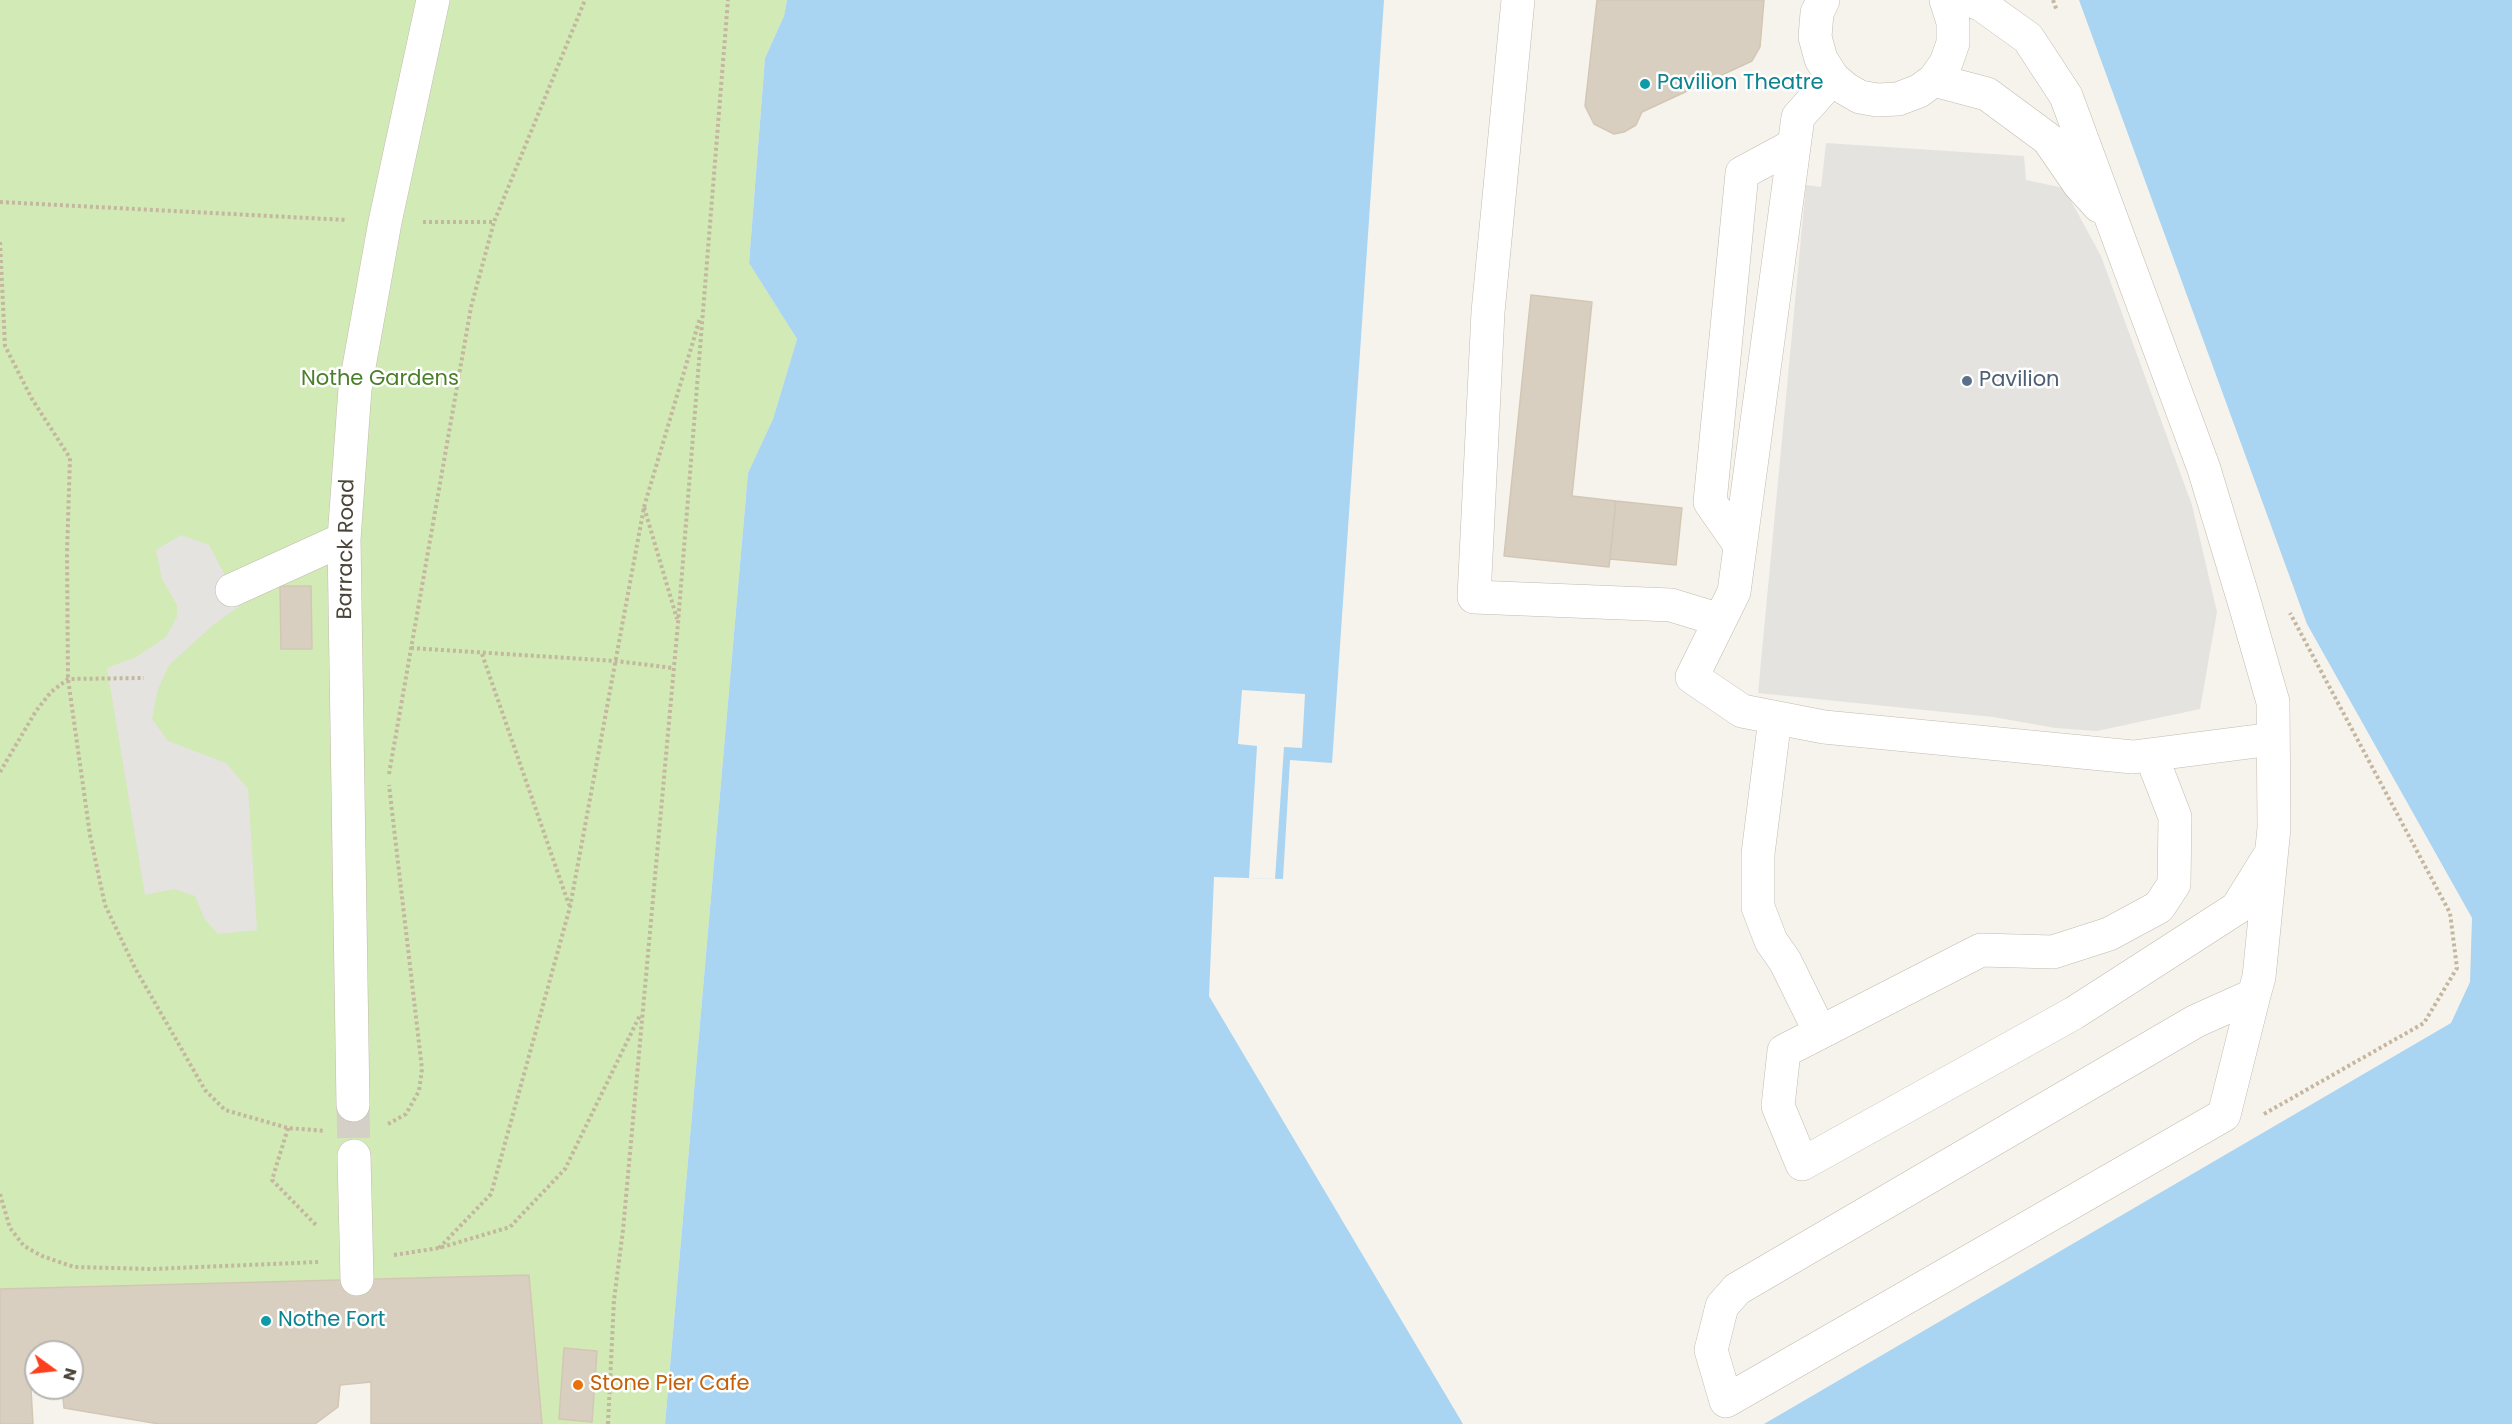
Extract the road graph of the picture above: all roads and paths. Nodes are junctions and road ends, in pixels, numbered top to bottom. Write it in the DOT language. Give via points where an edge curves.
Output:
graph roads {
  1 [pos="433,0"];
  2 [pos="585,0"];
  3 [pos="728,0"];
  4 [pos="1518,0"];
  5 [pos="1823,0"];
  6 [pos="1946,0"];
  7 [pos="1970,0"];
  8 [pos="1833,78"];
  9 [pos="1934,80"];
  10 [pos="1794,145"];
  11 [pos="0,202"];
  12 [pos="385,222"];
  13 [pos="494,222"];
  14 [pos="2114,223"];
  15 [pos="0,242"];
  16 [pos="702,310"];
  17 [pos="644,507"];
  18 [pos="344,539"];
  19 [pos="1740,545"];
  20 [pos="232,590"];
  21 [pos="1720,620"];
  22 [pos="678,622"];
  23 [pos="411,648"];
  24 [pos="482,654"];
  25 [pos="616,661"];
  26 [pos="674,668"];
  27 [pos="144,678"];
  28 [pos="68,679"];
  29 [pos="1775,718"];
  30 [pos="2273,739"];
  31 [pos="2151,755"];
  32 [pos="0,772"];
  33 [pos="2272,851"];
  34 [pos="570,907"];
  35 [pos="2137,919"];
  36 [pos="2158,959"];
  37 [pos="2254,995"];
  38 [pos="642,1011"];
  39 [pos="1820,1032"];
  40 [pos="423,1069"];
  41 [pos="205,1090"];
  42 [pos="353,1105"];
  43 [pos="288,1128"];
  44 [pos="354,1156"];
  45 [pos="0,1194"];
  46 [pos="312,1222"];
  47 [pos="439,1248"];
  48 [pos="357,1270"];
  49 [pos="608,1424"];
  1 -- 12 [label="street, Barrack Road"];
  2 -- 13 [label="path"];
  3 -- 16 [label="path"];
  4 -- 21 [label="street" via="1488,312 1474,597 1671,605"];
  5 -- 8 [label="street" via="1815,37 1821,59"];
  6 -- 9 [label="street" via="1953,22 1953,43"];
  7 -- 14 [label="street" via="2028,38 2041,57 2066,96"];
  8 -- 9 [label="street" via="1860,97 1877,100 1919,92"];
  8 -- 10 [label="street" via="1798,117"];
  9 -- 14 [label="street" via="1987,94 2048,140 2079,184"];
  10 -- 19 [label="street"];
  10 -- 19 [label="street" via="1742,173 1710,502"];
  11 -- 12 [label="path"];
  12 -- 13 [label="path"];
  12 -- 18 [label="street, Barrack Road" via="355,389"];
  13 -- 23 [label="path" via="471,307"];
  14 -- 30 [label="street" via="2204,469 2273,702"];
  15 -- 28 [label="path" via="5,346 32,399 70,458"];
  16 -- 17 [label="path"];
  16 -- 22 [label="path"];
  17 -- 22 [label="path"];
  17 -- 25 [label="path"];
  18 -- 20 [label="street"];
  18 -- 42 [label="street, Barrack Road"];
  19 -- 21 [label="street" via="1734,592"];
  21 -- 29 [label="street" via="1692,677 1742,711"];
  22 -- 26 [label="path"];
  23 -- 24 [label="path"];
  23 -- 40 [label="path" via="388,776"];
  24 -- 25 [label="path"];
  24 -- 34 [label="path"];
  25 -- 26 [label="path"];
  25 -- 34 [label="path"];
  26 -- 38 [label="path"];
  27 -- 28 [label="path"];
  28 -- 32 [label="path" via="36,711"];
  28 -- 41 [label="path" via="90,835 105,904 135,968"];
  29 -- 31 [label="street" via="1824,727 2133,757"];
  29 -- 39 [label="street" via="1758,854 1758,907 1771,941"];
  30 -- 31 [label="street"];
  30 -- 33 [label="street"];
  31 -- 35 [label="street" via="2175,817 2174,884 2159,907"];
  33 -- 36 [label="street" via="2237,908"];
  33 -- 37 [label="street"];
  34 -- 47 [label="path" via="491,1194"];
  35 -- 36 [label="street"];
  35 -- 39 [label="street" via="2109,934 2054,952 1981,950"];
  36 -- 39 [label="street" via="2074,1013 1802,1164 1778,1106 1784,1051"];
  37 -- 37 [label="street" via="2224,1115 1726,1401 1711,1350 1722,1306 1737,1288 2196,1021"];
  38 -- 47 [label="path" via="565,1169 510,1227"];
  38 -- 49 [label="path" via="614,1300"];
  43 -- 46 [label="path" via="272,1180"];
  44 -- 48 [label="street"];
  45 -- 48 [label="path" via="10,1228 24,1245 74,1267"];
  47 -- 48 [label="path"];
}
